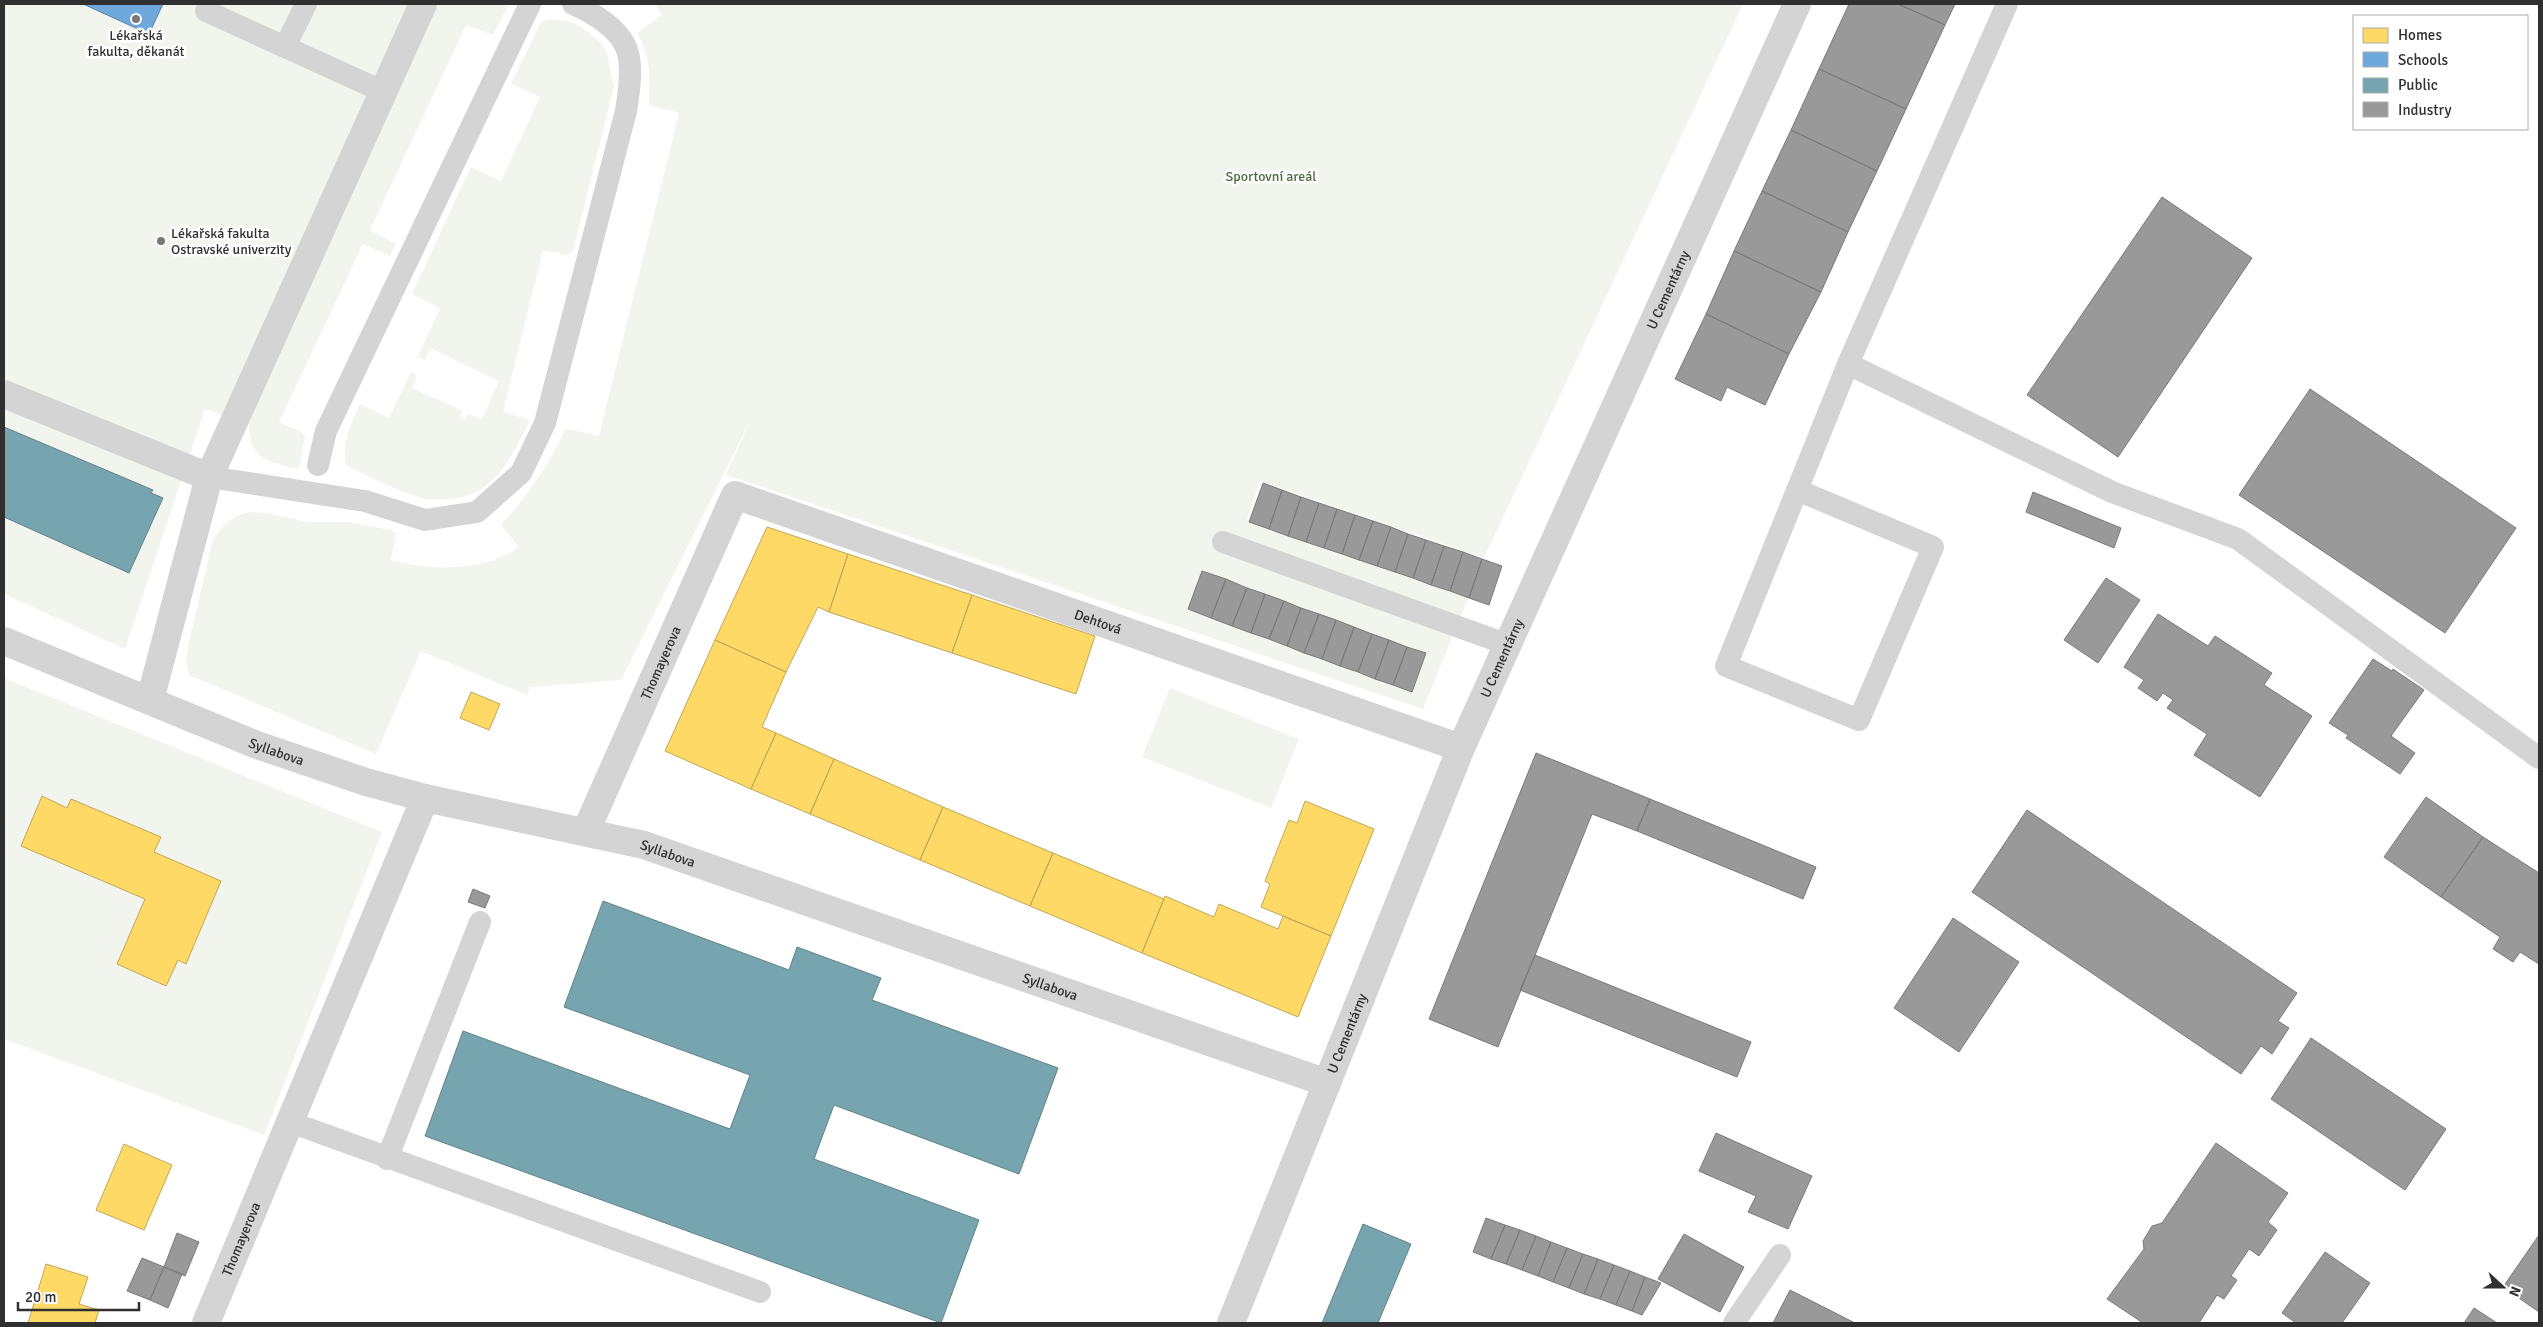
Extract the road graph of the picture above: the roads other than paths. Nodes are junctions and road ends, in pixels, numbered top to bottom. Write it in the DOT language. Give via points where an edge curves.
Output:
graph roads {
  1 [pos="306,4"];
  2 [pos="423,4"];
  3 [pos="530,4"];
  4 [pos="573,4"];
  5 [pos="1797,4"];
  6 [pos="2007,4"];
  7 [pos="206,11"];
  8 [pos="285,47"];
  9 [pos="382,91"];
  10 [pos="1848,364"];
  11 [pos="4,394"];
  12 [pos="318,465"];
  13 [pos="209,477"];
  14 [pos="1797,490"];
  15 [pos="735,495"];
  16 [pos="1223,542"];
  17 [pos="4,642"];
  18 [pos="1506,644"];
  19 [pos="150,700"];
  20 [pos="1461,748"];
  21 [pos="2539,758"];
  22 [pos="425,798"];
  23 [pos="586,831"];
  24 [pos="480,922"];
  25 [pos="1327,1083"];
  26 [pos="290,1122"];
  27 [pos="387,1158"];
  28 [pos="1780,1255"];
  29 [pos="760,1292"];
  30 [pos="206,1323"];
  31 [pos="1230,1323"];
  32 [pos="1734,1323"];
  1 -- 8 [label="lane"];
  2 -- 9 [label="street"];
  3 -- 12 [label="lane" via="326,431"];
  4 -- 13 [label="lane" via="597,14 625,45 630,78 626,111 545,423 521,473 477,512 426,520 365,501"];
  5 -- 18 [label="street, U Cementárny"];
  6 -- 10 [label="lane"];
  7 -- 8 [label="lane"];
  8 -- 9 [label="lane"];
  9 -- 13 [label="street"];
  10 -- 14 [label="lane"];
  10 -- 21 [label="lane" via="2112,492 2238,539"];
  11 -- 13 [label="street"];
  13 -- 19 [label="street"];
  14 -- 14 [label="lane" via="1726,666 1859,720 1933,546"];
  15 -- 20 [label="street, Dehtová"];
  15 -- 23 [label="street, Thomayerova"];
  16 -- 18 [label="lane"];
  17 -- 19 [label="street, Syllabova"];
  18 -- 20 [label="street, U Cementárny"];
  19 -- 22 [label="street, Syllabova" via="257,745"];
  20 -- 25 [label="street, U Cementárny"];
  22 -- 23 [label="street, Syllabova"];
  22 -- 26 [label="street, Thomayerova"];
  23 -- 25 [label="street, Syllabova" via="644,845"];
  24 -- 27 [label="lane"];
  25 -- 31 [label="street, U Cementárny"];
  26 -- 27 [label="lane"];
  26 -- 30 [label="street, Thomayerova"];
  27 -- 29 [label="lane"];
  28 -- 32 [label="lane"];
}
